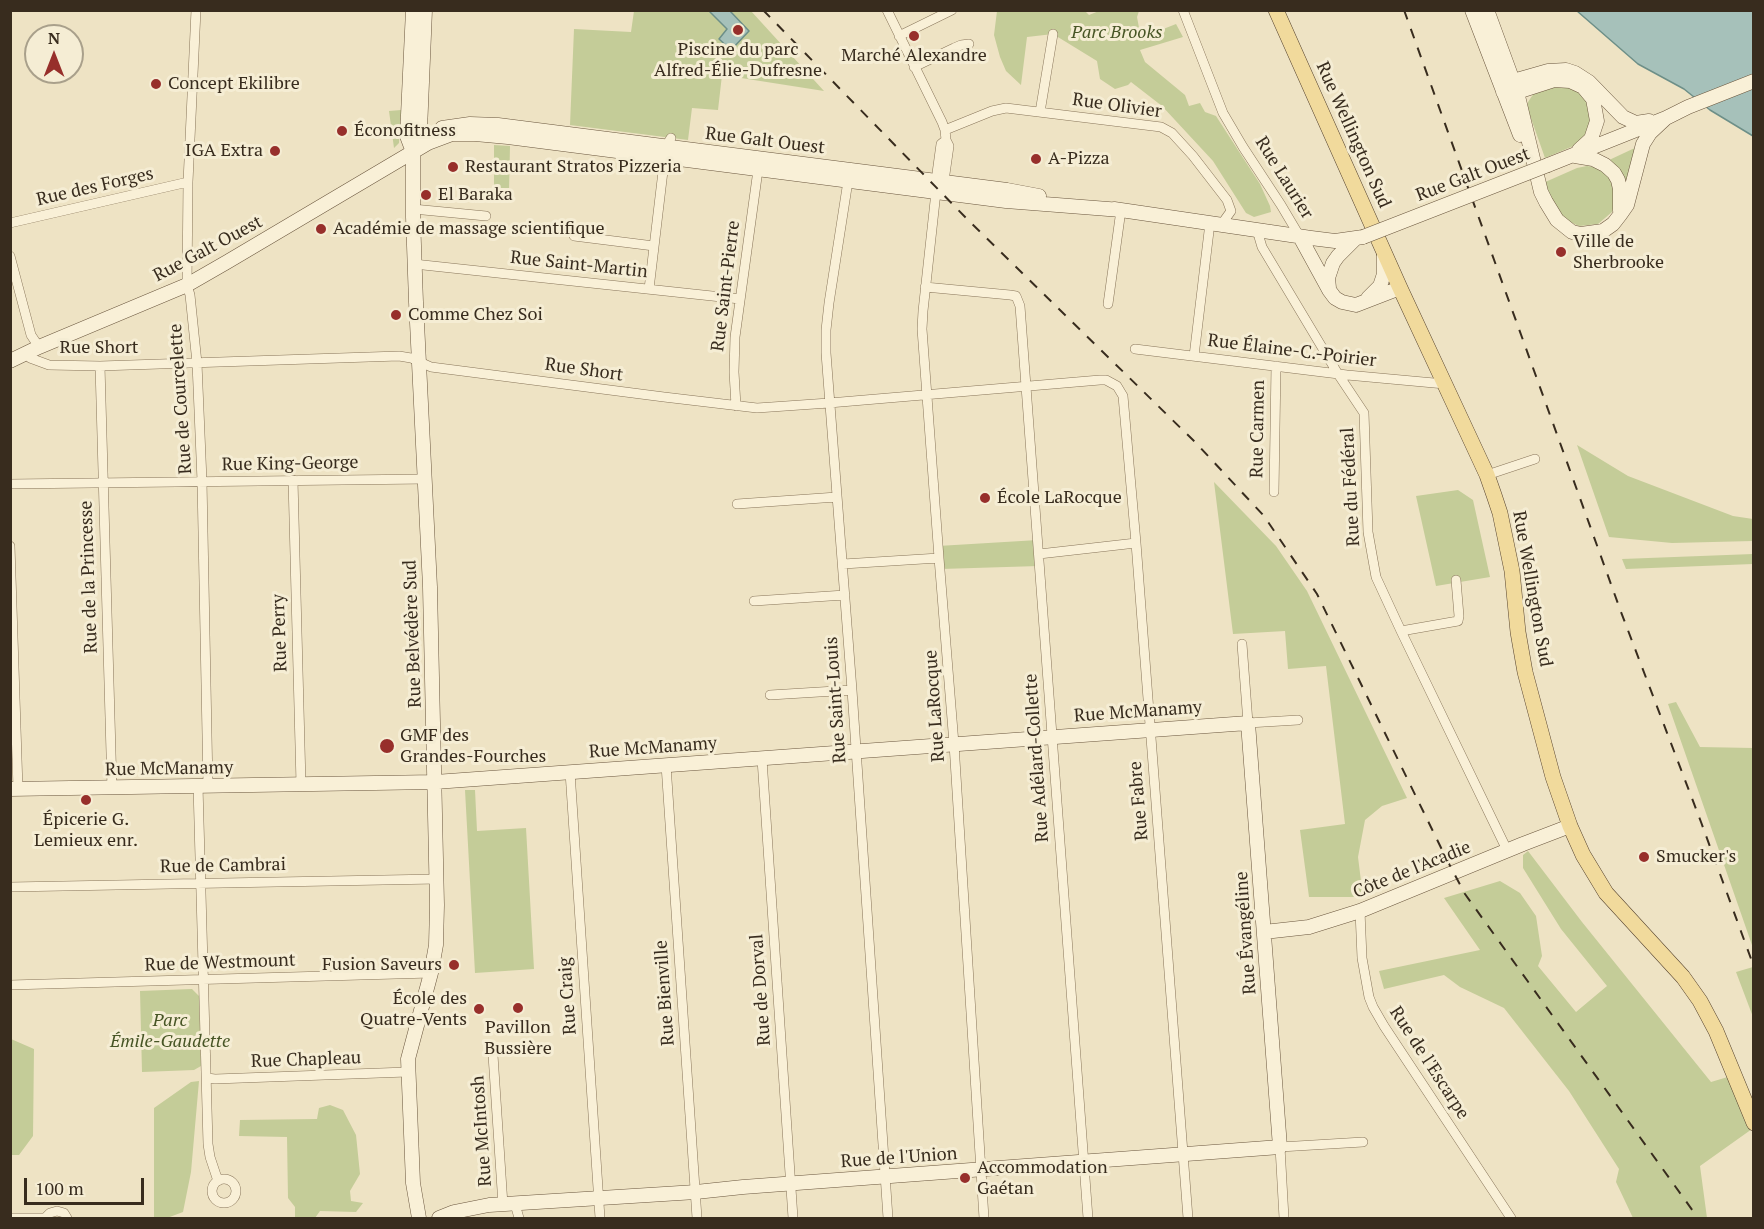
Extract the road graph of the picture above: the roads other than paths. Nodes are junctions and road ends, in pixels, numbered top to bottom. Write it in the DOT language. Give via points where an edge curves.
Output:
graph roads {
  1 [pos="196,10"];
  2 [pos="412,10"];
  3 [pos="424,10"];
  4 [pos="887,10"];
  5 [pos="952,10"];
  6 [pos="1184,10"];
  7 [pos="1276,10"];
  8 [pos="1472,10"];
  9 [pos="1487,10"];
  10 [pos="1053,34"];
  11 [pos="899,36"];
  12 [pos="969,44"];
  13 [pos="914,67"];
  14 [pos="1754,81"];
  15 [pos="1511,88"];
  16 [pos="1040,112"];
  17 [pos="1666,118"];
  18 [pos="946,135"];
  19 [pos="667,147"];
  20 [pos="413,152"];
  21 [pos="1573,156"];
  22 [pos="758,170"];
  23 [pos="848,181"];
  24 [pos="188,182"];
  25 [pos="938,187"];
  26 [pos="413,209"];
  27 [pos="1121,210"];
  28 [pos="1620,215"];
  29 [pos="486,216"];
  30 [pos="10,223"];
  31 [pos="1215,224"];
  32 [pos="1257,230"];
  33 [pos="574,236"];
  34 [pos="1300,237"];
  35 [pos="1359,238"];
  36 [pos="654,246"];
  37 [pos="1384,252"];
  38 [pos="10,256"];
  39 [pos="414,264"];
  40 [pos="187,285"];
  41 [pos="925,287"];
  42 [pos="1400,288"];
  43 [pos="649,289"];
  44 [pos="1329,290"];
  45 [pos="740,299"];
  46 [pos="1362,303"];
  47 [pos="1108,304"];
  48 [pos="35,349"];
  49 [pos="1135,349"];
  50 [pos="1194,356"];
  51 [pos="10,361"];
  52 [pos="419,361"];
  53 [pos="197,363"];
  54 [pos="49,365"];
  55 [pos="100,366"];
  56 [pos="1276,366"];
  57 [pos="1338,374"];
  58 [pos="1114,384"];
  59 [pos="1445,384"];
  60 [pos="1026,387"];
  61 [pos="928,394"];
  62 [pos="829,404"];
  63 [pos="736,406"];
  64 [pos="1535,459"];
  65 [pos="1487,475"];
  66 [pos="426,479"];
  67 [pos="293,480"];
  68 [pos="202,481"];
  69 [pos="103,483"];
  70 [pos="10,484"];
  71 [pos="1274,492"];
  72 [pos="837,496"];
  73 [pos="737,504"];
  74 [pos="1136,543"];
  75 [pos="10,546"];
  76 [pos="1039,554"];
  77 [pos="939,558"];
  78 [pos="843,564"];
  79 [pos="1456,580"];
  80 [pos="845,595"];
  81 [pos="754,601"];
  82 [pos="1401,631"];
  83 [pos="1242,644"];
  84 [pos="852,690"];
  85 [pos="770,695"];
  86 [pos="1298,720"];
  87 [pos="1248,723"];
  88 [pos="1150,729"];
  89 [pos="1052,737"];
  90 [pos="954,744"];
  91 [pos="856,752"];
  92 [pos="762,759"];
  93 [pos="666,765"];
  94 [pos="570,772"];
  95 [pos="435,782"];
  96 [pos="301,784"];
  97 [pos="203,786"];
  98 [pos="112,788"];
  99 [pos="14,789"];
  100 [pos="1570,826"];
  101 [pos="1507,850"];
  102 [pos="437,879"];
  103 [pos="201,883"];
  104 [pos="10,887"];
  105 [pos="1360,911"];
  106 [pos="1264,932"];
  107 [pos="431,973"];
  108 [pos="204,980"];
  109 [pos="10,985"];
  110 [pos="493,1054"];
  111 [pos="407,1072"];
  112 [pos="207,1078"];
  113 [pos="1754,1124"];
  114 [pos="1363,1142"];
  115 [pos="1280,1147"];
  116 [pos="1184,1155"];
  117 [pos="1084,1161"];
  118 [pos="981,1169"];
  119 [pos="885,1177"];
  120 [pos="218,1181"];
  121 [pos="790,1184"];
  122 [pos="696,1192"];
  123 [pos="598,1197"];
  124 [pos="509,1204"];
  125 [pos="10,1218"];
  126 [pos="46,1218"];
  127 [pos="67,1218"];
  128 [pos="419,1218"];
  129 [pos="438,1218"];
  130 [pos="519,1218"];
  131 [pos="600,1218"];
  132 [pos="697,1218"];
  133 [pos="793,1218"];
  134 [pos="888,1218"];
  135 [pos="984,1218"];
  136 [pos="1089,1218"];
  137 [pos="1188,1218"];
  138 [pos="1284,1218"];
  139 [pos="1510,1218"];
  1 -- 24 [label="street, Rue de Courcelette"];
  2 -- 20 [label="street, Rue Belvédère Sud" via="407,136"];
  3 -- 20 [label="street, Rue Belvédère Sud" via="420,130"];
  4 -- 11 [label="street"];
  5 -- 11 [label="street"];
  6 -- 34 [label="street, Rue Laurier" via="1223,113"];
  7 -- 37 [label="main road, Rue Wellington Sud"];
  8 -- 15 [label="street"];
  9 -- 15 [label="street"];
  10 -- 16 [label="street"];
  11 -- 13 [label="street"];
  12 -- 13 [label="street"];
  13 -- 18 [label="street"];
  14 -- 17 [label="street, Rue Galt Ouest"];
  15 -- 17 [label="street" via="1548,71 1566,70 1589,82 1629,120 1636,123"];
  15 -- 21 [label="street" via="1563,80 1589,93 1596,108 1595,129 1591,139"];
  15 -- 28 [label="street" via="1536,177 1551,212 1565,227 1581,234 1603,231"];
  16 -- 18 [label="street, Rue Olivier" via="1006,108 992,111"];
  16 -- 31 [label="street, Rue Olivier" via="1161,128 1172,133 1230,205 1229,215"];
  17 -- 21 [label="street, Rue Galt Ouest"];
  17 -- 28 [label="street" via="1643,144 1627,205"];
  18 -- 25 [label="street, Rue LaRocque" via="950,146 945,174"];
  19 -- 20 [label="street, Rue Galt Ouest" via="464,134 435,139"];
  19 -- 22 [label="street, Rue Galt Ouest"];
  19 -- 25 [label="street, Rue Galt Ouest"];
  19 -- 36 [label="street"];
  20 -- 26 [label="street, Rue Belvédère Sud"];
  20 -- 40 [label="street, Rue Galt Ouest"];
  21 -- 28 [label="street" via="1593,159 1614,173 1620,189"];
  21 -- 35 [label="street, Rue Galt Ouest, bridge"];
  22 -- 23 [label="street, Rue Galt Ouest"];
  22 -- 45 [label="street, Rue Saint-Pierre"];
  23 -- 25 [label="street, Rue Galt Ouest"];
  23 -- 62 [label="street, Rue Saint-Louis" via="826,330"];
  24 -- 30 [label="street, Rue des Forges"];
  24 -- 40 [label="street, Rue de Courcelette"];
  25 -- 27 [label="street, Rue Galt Ouest" via="1007,190"];
  25 -- 41 [label="street, Rue LaRocque"];
  26 -- 29 [label="street"];
  26 -- 39 [label="street, Rue Belvédère Sud"];
  27 -- 31 [label="street, Rue Galt Ouest"];
  27 -- 47 [label="street"];
  31 -- 32 [label="street, Rue Galt Ouest"];
  31 -- 50 [label="street"];
  32 -- 34 [label="street, Rue Galt Ouest"];
  32 -- 57 [label="street, Rue du Fédéral" via="1262,247"];
  33 -- 36 [label="street"];
  34 -- 35 [label="street, Rue Galt Ouest" via="1335,241"];
  34 -- 44 [label="street, Rue Laurier"];
  35 -- 44 [label="street" via="1333,263"];
  36 -- 43 [label="street"];
  37 -- 42 [label="main road, Rue Wellington Sud"];
  37 -- 46 [label="street" via="1380,286"];
  38 -- 48 [label="street"];
  39 -- 43 [label="street, Rue Saint-Martin"];
  39 -- 52 [label="street, Rue Belvédère Sud"];
  40 -- 48 [label="street, Rue Galt Ouest"];
  40 -- 53 [label="street, Rue de Courcelette"];
  41 -- 60 [label="street, Rue Adélard-Collette" via="1016,297"];
  41 -- 61 [label="street, Rue LaRocque" via="922,329"];
  42 -- 46 [label="street"];
  42 -- 59 [label="main road, Rue Wellington Sud"];
  43 -- 45 [label="street, Rue Saint-Martin"];
  44 -- 46 [label="street" via="1342,303"];
  45 -- 63 [label="street, Rue Saint-Pierre" via="735,337"];
  48 -- 51 [label="street, Rue Galt Ouest"];
  48 -- 54 [label="street, Rue Short"];
  48 -- 54 [label="street, Rue Short" via="30,358"];
  49 -- 50 [label="street, Rue Élaine-C.-Poirier"];
  50 -- 56 [label="street, Rue Élaine-C.-Poirier"];
  52 -- 53 [label="street, Rue Short" via="399,356"];
  52 -- 63 [label="street, Rue Short" via="431,367"];
  52 -- 66 [label="street, Rue Belvédère Sud"];
  53 -- 55 [label="street, Rue Short"];
  53 -- 68 [label="street, Rue de Courcelette"];
  54 -- 55 [label="street, Rue Short"];
  55 -- 69 [label="street, Rue de la Princesse"];
  56 -- 57 [label="street, Rue Élaine-C.-Poirier"];
  56 -- 71 [label="street, Rue Carmen"];
  57 -- 59 [label="street, Rue Élaine-C.-Poirier"];
  57 -- 82 [label="street, Rue du Fédéral" via="1364,413 1370,548 1377,577"];
  58 -- 60 [label="street, Rue Short" via="1100,380"];
  58 -- 74 [label="street, Rue Fabre" via="1123,396"];
  59 -- 65 [label="main road, Rue Wellington Sud"];
  60 -- 61 [label="street, Rue Short"];
  60 -- 76 [label="street, Rue Adélard-Collette"];
  61 -- 62 [label="street, Rue Short"];
  61 -- 77 [label="street, Rue LaRocque"];
  62 -- 63 [label="street, Rue Short"];
  62 -- 72 [label="street, Rue Saint-Louis"];
  64 -- 65 [label="street"];
  65 -- 100 [label="main road, Rue Wellington Sud" via="1509,554 1526,672"];
  66 -- 67 [label="street, Rue King-George"];
  66 -- 95 [label="street, Rue Belvédère Sud"];
  67 -- 68 [label="street, Rue King-George"];
  67 -- 96 [label="street, Rue Perry"];
  68 -- 69 [label="street, Rue King-George"];
  68 -- 97 [label="street, Rue de Courcelette"];
  69 -- 70 [label="street, Rue King-George"];
  69 -- 98 [label="street, Rue de la Princesse"];
  72 -- 73 [label="street"];
  72 -- 78 [label="street, Rue Saint-Louis"];
  74 -- 76 [label="street"];
  74 -- 88 [label="street, Rue Fabre"];
  75 -- 99 [label="street"];
  76 -- 89 [label="street, Rue Adélard-Collette"];
  77 -- 78 [label="street"];
  77 -- 90 [label="street, Rue LaRocque"];
  78 -- 80 [label="street, Rue Saint-Louis"];
  79 -- 82 [label="street" via="1458,621"];
  80 -- 81 [label="street"];
  80 -- 84 [label="street, Rue Saint-Louis"];
  82 -- 101 [label="street, Rue du Fédéral"];
  83 -- 87 [label="street, Rue Évangéline"];
  84 -- 85 [label="street"];
  84 -- 91 [label="street, Rue Saint-Louis"];
  86 -- 87 [label="street, Rue McManamy"];
  87 -- 88 [label="street, Rue McManamy"];
  87 -- 106 [label="street, Rue Évangéline"];
  88 -- 89 [label="street, Rue McManamy"];
  88 -- 116 [label="street, Rue Fabre"];
  89 -- 90 [label="street, Rue McManamy"];
  89 -- 117 [label="street, Rue Adélard-Collette"];
  90 -- 91 [label="street, Rue McManamy"];
  90 -- 118 [label="street, Rue LaRocque"];
  91 -- 92 [label="street, Rue McManamy"];
  91 -- 119 [label="street, Rue Saint-Louis"];
  92 -- 93 [label="street, Rue McManamy"];
  92 -- 121 [label="street, Rue de Dorval"];
  93 -- 94 [label="street, Rue McManamy"];
  93 -- 122 [label="street, Rue Bienville"];
  94 -- 95 [label="street, Rue McManamy"];
  94 -- 123 [label="street, Rue Craig"];
  95 -- 96 [label="street, Rue McManamy"];
  95 -- 102 [label="street, Rue Belvédère Sud"];
  96 -- 97 [label="street, Rue McManamy"];
  97 -- 98 [label="street, Rue McManamy"];
  97 -- 103 [label="street, Rue de Courcelette"];
  98 -- 99 [label="street, Rue McManamy"];
  100 -- 101 [label="street, Côte de l'Acadie"];
  100 -- 113 [label="main road, Rue Wellington Sud" via="1610,898 1700,1001"];
  101 -- 105 [label="street, Côte de l'Acadie"];
  102 -- 103 [label="street, Rue de Cambrai"];
  102 -- 107 [label="street, Rue Belvédère Sud" via="436,945"];
  103 -- 104 [label="street, Rue de Cambrai"];
  103 -- 108 [label="street, Rue de Courcelette"];
  105 -- 106 [label="street, Côte de l'Acadie" via="1309,927"];
  105 -- 139 [label="street, Rue de l'Escarpe" via="1362,958 1373,1007"];
  106 -- 115 [label="street, Rue Évangéline"];
  107 -- 108 [label="street, Rue de Westmount"];
  107 -- 111 [label="street, Rue Belvédère Sud"];
  108 -- 109 [label="street, Rue de Westmount"];
  108 -- 112 [label="street, Rue de Courcelette"];
  110 -- 124 [label="street, Rue McIntosh"];
  111 -- 112 [label="street, Rue Chapleau"];
  111 -- 128 [label="street, Rue Belvédère Sud" via="413,1183"];
  112 -- 120 [label="street, Rue de Courcelette" via="208,1144"];
  114 -- 115 [label="street, Rue de l'Union"];
  115 -- 116 [label="street, Rue de l'Union"];
  115 -- 138 [label="street, Rue Évangéline"];
  116 -- 117 [label="street, Rue de l'Union"];
  116 -- 137 [label="street, Rue Fabre"];
  117 -- 118 [label="street, Rue de l'Union"];
  117 -- 136 [label="street, Rue Adélard-Collette"];
  118 -- 119 [label="street, Rue de l'Union"];
  118 -- 135 [label="street, Rue LaRocque"];
  119 -- 121 [label="street, Rue de l'Union"];
  119 -- 134 [label="street, Rue Saint-Louis"];
  121 -- 122 [label="street, Rue de l'Union"];
  121 -- 133 [label="street, Rue de Dorval"];
  122 -- 123 [label="street, Rue de l'Union"];
  122 -- 132 [label="street, Rue Bienville"];
  123 -- 124 [label="street, Rue de l'Union"];
  123 -- 131 [label="street, Rue Craig"];
  124 -- 129 [label="street, Rue de l'Union" via="468,1209"];
  124 -- 130 [label="street, Rue McIntosh"];
  125 -- 126 [label="street"];
  126 -- 127 [label="street" via="57,1211"];
}
